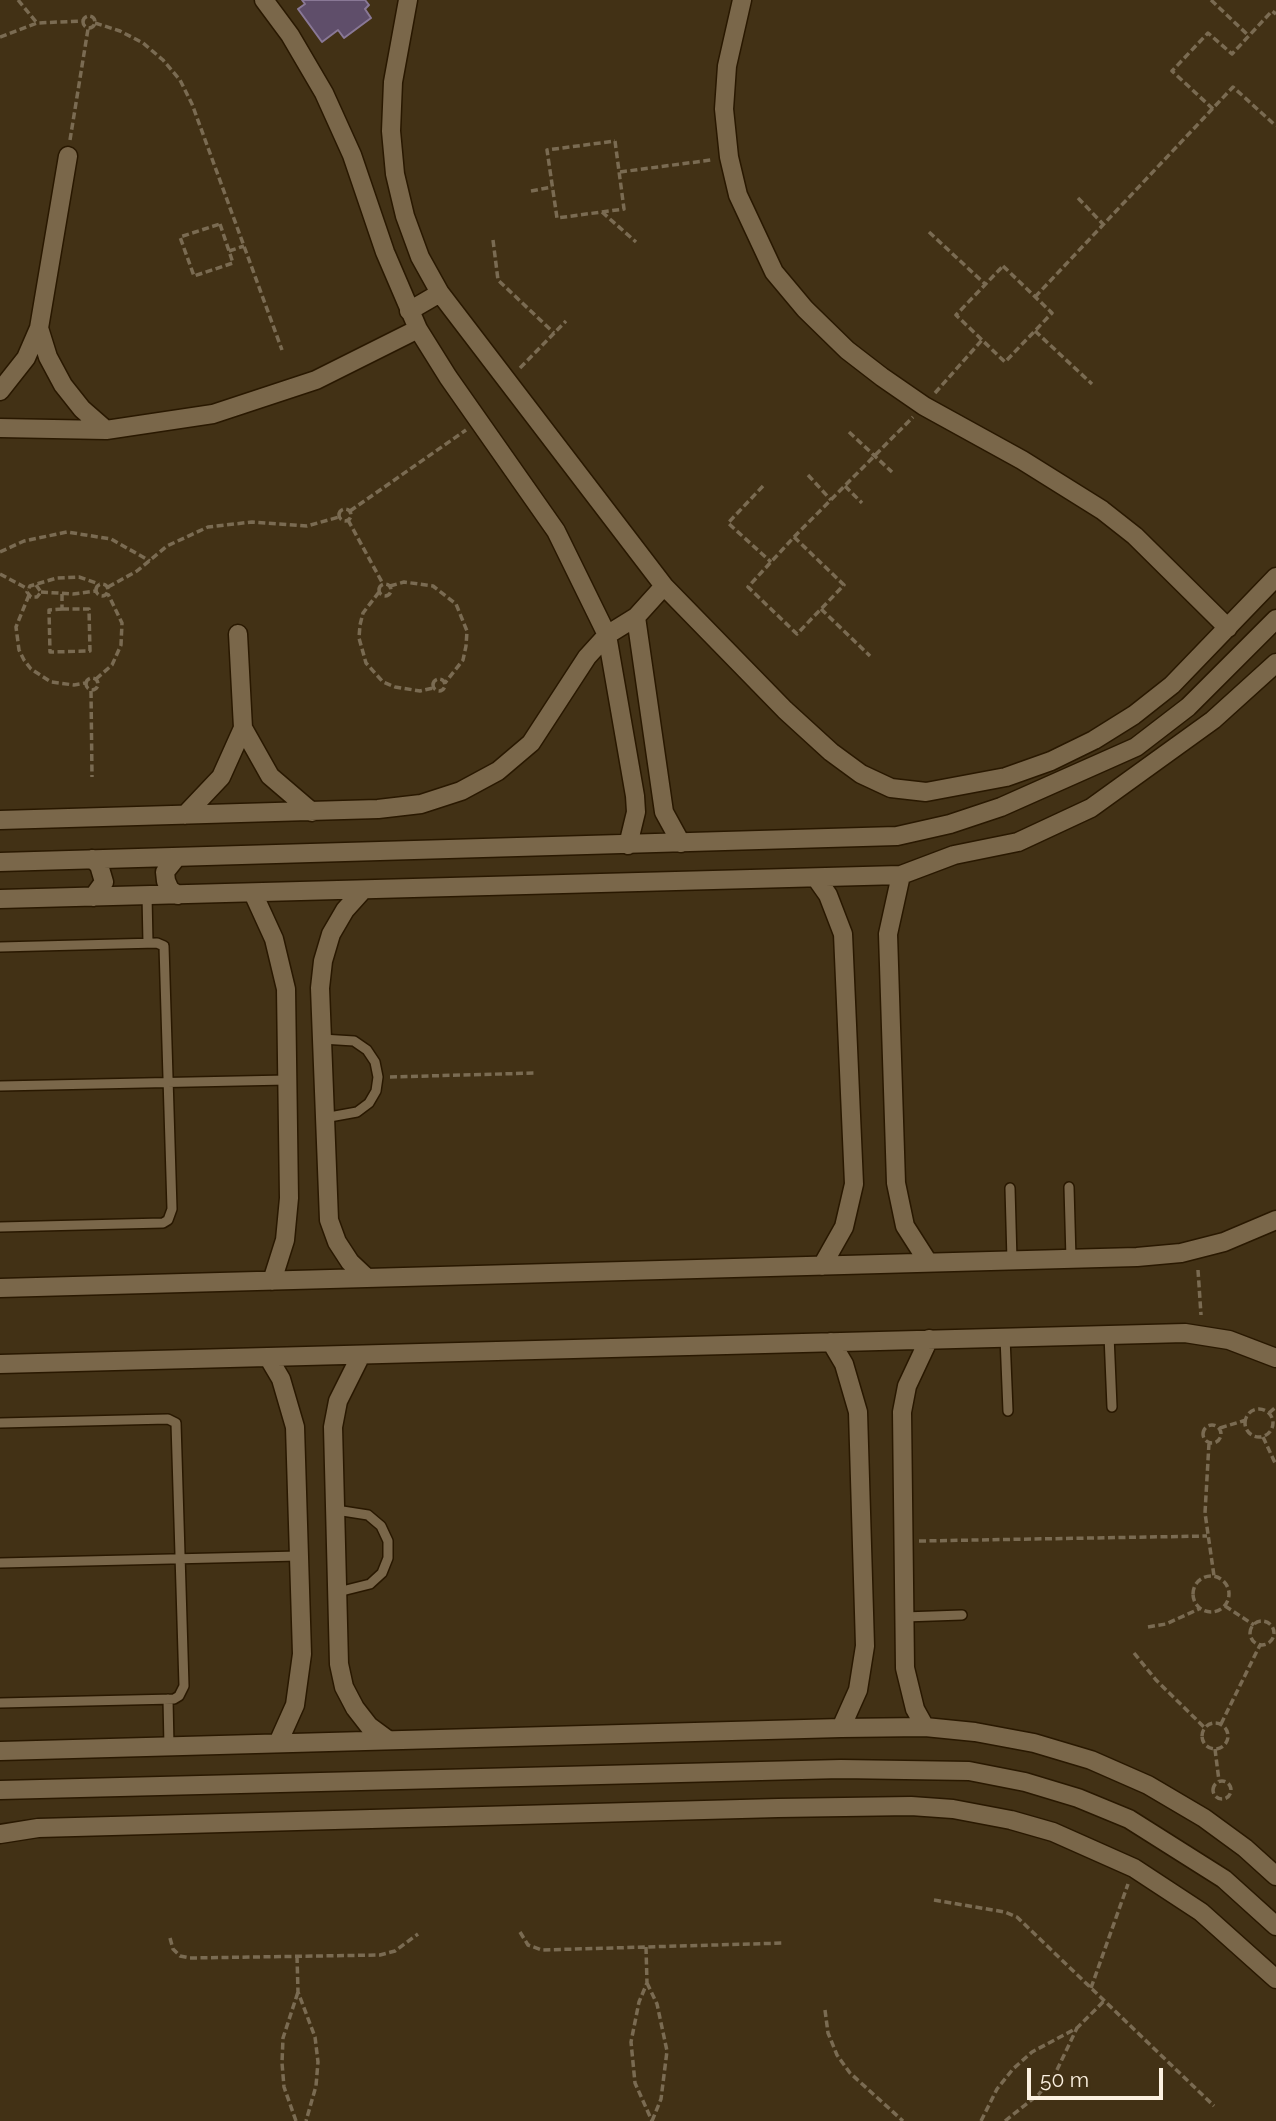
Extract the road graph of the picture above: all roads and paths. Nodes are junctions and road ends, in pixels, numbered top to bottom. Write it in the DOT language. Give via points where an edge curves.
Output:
graph roads {
  1 [pos="18,0"];
  2 [pos="264,0"];
  3 [pos="408,0"];
  4 [pos="742,0"];
  5 [pos="1211,0"];
  6 [pos="1276,14"];
  7 [pos="82,21"];
  8 [pos="37,23"];
  9 [pos="95,23"];
  10 [pos="88,29"];
  11 [pos="1249,36"];
  12 [pos="0,37"];
  13 [pos="1213,109"];
  14 [pos="1276,126"];
  15 [pos="68,156"];
  16 [pos="729,157"];
  17 [pos="620,172"];
  18 [pos="552,187"];
  19 [pos="531,191"];
  20 [pos="1078,198"];
  21 [pos="602,212"];
  22 [pos="1104,225"];
  23 [pos="929,232"];
  24 [pos="493,240"];
  25 [pos="636,242"];
  26 [pos="244,246"];
  27 [pos="229,251"];
  28 [pos="985,284"];
  29 [pos="440,293"];
  30 [pos="1035,297"];
  31 [pos="410,310"];
  32 [pos="566,321"];
  33 [pos="39,328"];
  34 [pos="418,329"];
  35 [pos="1035,331"];
  36 [pos="554,333"];
  37 [pos="982,340"];
  38 [pos="282,350"];
  39 [pos="506,382"];
  40 [pos="1092,384"];
  41 [pos="0,391"];
  42 [pos="924,406"];
  43 [pos="479,421"];
  44 [pos="0,428"];
  45 [pos="106,430"];
  46 [pos="849,432"];
  47 [pos="874,456"];
  48 [pos="892,472"];
  49 [pos="808,475"];
  50 [pos="763,486"];
  51 [pos="845,486"];
  52 [pos="831,500"];
  53 [pos="862,503"];
  54 [pos="350,511"];
  55 [pos="339,517"];
  56 [pos="348,520"];
  57 [pos="794,537"];
  58 [pos="0,552"];
  59 [pos="150,561"];
  60 [pos="771,562"];
  61 [pos="0,574"];
  62 [pos="1276,577"];
  63 [pos="99,584"];
  64 [pos="383,584"];
  65 [pos="36,585"];
  66 [pos="390,586"];
  67 [pos="664,586"];
  68 [pos="108,587"];
  69 [pos="28,589"];
  70 [pos="96,591"];
  71 [pos="41,592"];
  72 [pos="379,592"];
  73 [pos="62,594"];
  74 [pos="108,594"];
  75 [pos="29,595"];
  76 [pos="62,609"];
  77 [pos="821,609"];
  78 [pos="636,617"];
  79 [pos="1276,619"];
  80 [pos="1228,628"];
  81 [pos="238,634"];
  82 [pos="607,635"];
  83 [pos="870,656"];
  84 [pos="1276,663"];
  85 [pos="96,679"];
  86 [pos="85,683"];
  87 [pos="445,683"];
  88 [pos="433,688"];
  89 [pos="90,691"];
  90 [pos="243,728"];
  91 [pos="92,777"];
  92 [pos="312,811"];
  93 [pos="185,815"];
  94 [pos="0,820"];
  95 [pos="681,843"];
  96 [pos="628,845"];
  97 [pos="177,857"];
  98 [pos="92,859"];
  99 [pos="0,862"];
  100 [pos="901,875"];
  101 [pos="816,878"];
  102 [pos="363,890"];
  103 [pos="253,893"];
  104 [pos="147,895"];
  105 [pos="178,895"];
  106 [pos="93,897"];
  107 [pos="0,899"];
  108 [pos="148,943"];
  109 [pos="0,947"];
  110 [pos="322,1038"];
  111 [pos="536,1073"];
  112 [pos="378,1077"];
  113 [pos="287,1080"];
  114 [pos="169,1082"];
  115 [pos="0,1086"];
  116 [pos="324,1118"];
  117 [pos="1069,1187"];
  118 [pos="1010,1188"];
  119 [pos="1276,1220"];
  120 [pos="0,1227"];
  121 [pos="1071,1259"];
  122 [pos="1012,1260"];
  123 [pos="928,1262"];
  124 [pos="822,1266"];
  125 [pos="1198,1270"];
  126 [pos="367,1278"];
  127 [pos="272,1281"];
  128 [pos="0,1288"];
  129 [pos="1200,1315"];
  130 [pos="1109,1335"];
  131 [pos="1005,1337"];
  132 [pos="929,1339"];
  133 [pos="831,1342"];
  134 [pos="360,1354"];
  135 [pos="268,1357"];
  136 [pos="1276,1358"];
  137 [pos="0,1364"];
  138 [pos="1112,1407"];
  139 [pos="1276,1407"];
  140 [pos="1008,1411"];
  141 [pos="1269,1413"];
  142 [pos="1246,1420"];
  143 [pos="0,1423"];
  144 [pos="1220,1428"];
  145 [pos="1263,1437"];
  146 [pos="1209,1443"];
  147 [pos="1276,1465"];
  148 [pos="336,1510"];
  149 [pos="1207,1536"];
  150 [pos="904,1542"];
  151 [pos="299,1556"];
  152 [pos="180,1559"];
  153 [pos="0,1563"];
  154 [pos="1214,1576"];
  155 [pos="338,1592"];
  156 [pos="1225,1606"];
  157 [pos="1199,1609"];
  158 [pos="962,1615"];
  159 [pos="904,1617"];
  160 [pos="1276,1620"];
  161 [pos="1270,1624"];
  162 [pos="1254,1625"];
  163 [pos="1148,1627"];
  164 [pos="1275,1633"];
  165 [pos="1259,1645"];
  166 [pos="1134,1653"];
  167 [pos="168,1699"];
  168 [pos="0,1703"];
  169 [pos="1221,1724"];
  170 [pos="925,1727"];
  171 [pos="841,1728"];
  172 [pos="1205,1728"];
  173 [pos="388,1740"];
  174 [pos="278,1744"];
  175 [pos="169,1746"];
  176 [pos="1215,1749"];
  177 [pos="0,1751"];
  178 [pos="1219,1781"];
  179 [pos="0,1790"];
  180 [pos="0,1834"];
  181 [pos="1134,1868"];
  182 [pos="1276,1876"];
  183 [pos="934,1900"];
  184 [pos="1276,1926"];
  185 [pos="520,1932"];
  186 [pos="418,1934"];
  187 [pos="170,1938"];
  188 [pos="783,1943"];
  189 [pos="646,1947"];
  190 [pos="298,1956"];
  191 [pos="1276,1979"];
  192 [pos="647,1983"];
  193 [pos="1091,1988"];
  194 [pos="298,1992"];
  195 [pos="1104,2001"];
  196 [pos="825,2010"];
  197 [pos="1077,2028"];
  198 [pos="1214,2106"];
  199 [pos="296,2121"];
  200 [pos="306,2121"];
  201 [pos="903,2121"];
  202 [pos="981,2121"];
  203 [pos="1005,2121"];
  1 -- 8 [label="path"];
  2 -- 31 [label="street" via="324,93"];
  3 -- 29 [label="street" via="393,82 395,174 416,247"];
  4 -- 16 [label="street" via="727,66 724,109"];
  5 -- 11 [label="path"];
  6 -- 11 [label="path" via="1272,11"];
  7 -- 8 [label="path"];
  7 -- 9 [label="path" via="90,15"];
  7 -- 10 [label="path"];
  8 -- 12 [label="path"];
  9 -- 10 [label="path"];
  9 -- 26 [label="path" via="143,43 180,80"];
  10 -- 15 [label="path"];
  11 -- 13 [label="path" via="1232,54 1208,33 1172,71"];
  13 -- 14 [label="path" via="1233,87"];
  13 -- 22 [label="path"];
  15 -- 33 [label="street"];
  16 -- 17 [label="path"];
  16 -- 42 [label="street" via="738,195 774,272 847,350"];
  17 -- 18 [label="path" via="615,141 547,150"];
  17 -- 21 [label="path" via="625,209"];
  18 -- 19 [label="path"];
  18 -- 21 [label="path" via="556,218"];
  20 -- 22 [label="path"];
  21 -- 25 [label="path"];
  22 -- 30 [label="path"];
  23 -- 28 [label="path"];
  24 -- 36 [label="path" via="498,280"];
  26 -- 27 [label="path"];
  26 -- 38 [label="path"];
  27 -- 27 [label="path" via="220,224 180,237 194,276 233,263"];
  28 -- 30 [label="path" via="1003,266"];
  28 -- 37 [label="path" via="956,315"];
  29 -- 31 [label="street"];
  29 -- 39 [label="street"];
  30 -- 35 [label="path" via="1052,313"];
  31 -- 34 [label="street"];
  32 -- 36 [label="path"];
  33 -- 41 [label="street" via="26,358"];
  33 -- 45 [label="street" via="63,385"];
  34 -- 43 [label="street"];
  34 -- 45 [label="street" via="316,380 265,399 160,424"];
  35 -- 37 [label="path" via="1005,362"];
  35 -- 40 [label="path"];
  36 -- 39 [label="path"];
  37 -- 42 [label="path"];
  39 -- 67 [label="street"];
  42 -- 47 [label="path"];
  42 -- 80 [label="street" via="1102,510"];
  43 -- 54 [label="path"];
  43 -- 82 [label="street" via="556,531"];
  44 -- 45 [label="street"];
  46 -- 47 [label="path"];
  47 -- 48 [label="path"];
  47 -- 51 [label="path"];
  49 -- 52 [label="path"];
  50 -- 60 [label="path" via="728,523"];
  51 -- 52 [label="path"];
  51 -- 53 [label="path"];
  52 -- 57 [label="path"];
  54 -- 55 [label="path" via="342,509"];
  54 -- 56 [label="path"];
  55 -- 56 [label="path"];
  55 -- 59 [label="path" via="307,526 252,523 208,527 167,546"];
  56 -- 64 [label="path"];
  57 -- 60 [label="path"];
  57 -- 77 [label="path" via="844,585"];
  58 -- 59 [label="path" via="24,541 67,532 111,539"];
  59 -- 68 [label="path"];
  60 -- 77 [label="path" via="748,587 797,634"];
  61 -- 69 [label="path"];
  62 -- 80 [label="street"];
  63 -- 65 [label="path" via="68,577"];
  63 -- 68 [label="path"];
  63 -- 70 [label="path"];
  64 -- 66 [label="path"];
  64 -- 72 [label="path"];
  65 -- 69 [label="path"];
  65 -- 71 [label="path"];
  66 -- 72 [label="path" via="388,596"];
  66 -- 87 [label="path" via="404,582 433,586 456,604 467,631 466,646 463,660"];
  67 -- 78 [label="street"];
  67 -- 80 [label="street" via="831,752 891,788 926,793 1006,777 1094,740 1172,685"];
  68 -- 74 [label="path"];
  69 -- 75 [label="path"];
  70 -- 73 [label="path"];
  70 -- 74 [label="path" via="100,596"];
  71 -- 73 [label="path"];
  71 -- 75 [label="path" via="37,597"];
  72 -- 88 [label="path" via="360,625 366,663 383,682 395,687"];
  73 -- 76 [label="path"];
  74 -- 85 [label="path" via="122,623 121,645 112,665"];
  75 -- 86 [label="path" via="16,626 24,660 51,682"];
  76 -- 76 [label="path" via="49,610 50,652 90,651 89,609"];
  77 -- 83 [label="path"];
  78 -- 82 [label="street"];
  78 -- 95 [label="street" via="664,812"];
  79 -- 95 [label="street" via="1188,707 1136,747 1001,807 897,836"];
  81 -- 90 [label="street"];
  82 -- 92 [label="street" via="587,657 531,743 498,771 461,791 421,804"];
  82 -- 96 [label="street" via="635,796"];
  84 -- 100 [label="street" via="1213,720 1091,808 1018,842 954,855"];
  85 -- 86 [label="path"];
  85 -- 89 [label="path" via="97,689"];
  86 -- 89 [label="path"];
  87 -- 88 [label="path" via="439,692"];
  87 -- 88 [label="path" via="435,680"];
  89 -- 91 [label="path"];
  90 -- 92 [label="street" via="270,776"];
  90 -- 93 [label="street" via="221,777"];
  92 -- 93 [label="street"];
  93 -- 94 [label="street"];
  95 -- 96 [label="street"];
  96 -- 97 [label="street"];
  97 -- 98 [label="street"];
  97 -- 105 [label="street" via="166,872 166,881"];
  98 -- 99 [label="street"];
  98 -- 106 [label="street" via="104,873 100,891"];
  100 -- 101 [label="street"];
  100 -- 123 [label="street" via="888,934 896,1183 905,1226"];
  101 -- 102 [label="street"];
  101 -- 124 [label="street" via="838,913 844,933 854,1184 844,1227"];
  102 -- 103 [label="street"];
  102 -- 110 [label="street" via="331,934 323,961"];
  103 -- 105 [label="street"];
  103 -- 113 [label="street" via="274,940 286,989"];
  104 -- 105 [label="street"];
  104 -- 106 [label="street"];
  104 -- 108 [label="lane"];
  106 -- 107 [label="street"];
  108 -- 109 [label="lane"];
  108 -- 114 [label="lane" via="161,944 166,950"];
  110 -- 112 [label="lane" via="354,1041 371,1056"];
  110 -- 116 [label="street"];
  111 -- 112 [label="path"];
  112 -- 116 [label="lane" via="369,1104 357,1112"];
  113 -- 114 [label="lane"];
  113 -- 127 [label="street" via="288,1219"];
  114 -- 115 [label="lane"];
  114 -- 120 [label="lane" via="172,1209 168,1220"];
  116 -- 126 [label="street" via="329,1220 343,1252"];
  117 -- 121 [label="lane"];
  118 -- 122 [label="lane"];
  119 -- 121 [label="street" via="1224,1242 1181,1253"];
  121 -- 122 [label="street"];
  122 -- 123 [label="street"];
  123 -- 124 [label="street"];
  124 -- 126 [label="street"];
  125 -- 129 [label="path"];
  126 -- 127 [label="street"];
  127 -- 128 [label="street"];
  130 -- 131 [label="street"];
  130 -- 136 [label="street" via="1185,1333 1229,1340"];
  130 -- 138 [label="lane"];
  131 -- 132 [label="street"];
  131 -- 140 [label="lane"];
  132 -- 133 [label="street"];
  132 -- 150 [label="street" via="907,1386 902,1412"];
  133 -- 134 [label="street"];
  133 -- 171 [label="street" via="844,1364 858,1412 865,1646 858,1690"];
  134 -- 135 [label="street"];
  134 -- 148 [label="street" via="338,1401 333,1427"];
  135 -- 137 [label="street"];
  135 -- 151 [label="street" via="281,1379 295,1427"];
  139 -- 141 [label="path"];
  141 -- 142 [label="path" via="1256,1410"];
  141 -- 145 [label="path" via="1273,1427"];
  142 -- 144 [label="path"];
  142 -- 145 [label="path" via="1250,1433"];
  143 -- 152 [label="lane" via="172,1420 177,1426"];
  144 -- 146 [label="path" via="1218,1441"];
  144 -- 146 [label="path" via="1212,1424 1204,1428 1203,1437"];
  145 -- 147 [label="path"];
  146 -- 149 [label="path"];
  148 -- 155 [label="street"];
  148 -- 155 [label="lane" via="368,1514 388,1541 382,1573 370,1584"];
  149 -- 150 [label="path"];
  149 -- 154 [label="path"];
  150 -- 159 [label="street"];
  151 -- 152 [label="lane"];
  151 -- 174 [label="street" via="300,1685"];
  152 -- 153 [label="lane"];
  152 -- 167 [label="lane" via="184,1686 179,1696"];
  154 -- 156 [label="path" via="1228,1588"];
  154 -- 157 [label="path" via="1196,1583 1193,1601"];
  155 -- 173 [label="street" via="344,1687 369,1726"];
  156 -- 157 [label="path" via="1217,1612"];
  156 -- 162 [label="path"];
  157 -- 163 [label="path"];
  158 -- 159 [label="lane"];
  159 -- 170 [label="street" via="909,1689"];
  160 -- 161 [label="path"];
  161 -- 162 [label="path"];
  161 -- 164 [label="path"];
  162 -- 165 [label="path" via="1251,1637"];
  164 -- 165 [label="path" via="1267,1645"];
  165 -- 169 [label="path"];
  166 -- 172 [label="path"];
  167 -- 168 [label="lane"];
  167 -- 175 [label="lane"];
  169 -- 172 [label="path"];
  169 -- 176 [label="path" via="1228,1736 1222,1748"];
  170 -- 171 [label="street"];
  170 -- 182 [label="street" via="1034,1742 1091,1760 1204,1818"];
  171 -- 173 [label="street"];
  172 -- 176 [label="path" via="1204,1742"];
  173 -- 174 [label="street"];
  174 -- 175 [label="street"];
  175 -- 177 [label="street"];
  176 -- 178 [label="path"];
  178 -- 178 [label="path" via="1212,1790 1214,1795 1227,1799 1231,1786"];
  179 -- 184 [label="street" via="841,1769 970,1771 1051,1790 1129,1819 1224,1879"];
  180 -- 181 [label="street" via="38,1828 911,1806 1010,1820 1053,1832"];
  181 -- 191 [label="street" via="1201,1912"];
  181 -- 193 [label="path"];
  183 -- 193 [label="path" via="1012,1913"];
  185 -- 189 [label="path" via="527,1945 542,1950"];
  186 -- 190 [label="path" via="380,1955"];
  187 -- 190 [label="path" via="180,1956 190,1958"];
  188 -- 189 [label="path"];
  189 -- 192 [label="path"];
  190 -- 194 [label="path"];
  192 -- 192 [label="path" via="633,2022 631,2053 635,2083 652,2121 661,2099 667,2051 664,2027"];
  193 -- 195 [label="path"];
  194 -- 199 [label="path" via="283,2038 282,2063 284,2087"];
  194 -- 200 [label="path" via="315,2037 317,2062"];
  195 -- 197 [label="path"];
  195 -- 198 [label="path"];
  196 -- 201 [label="path" via="828,2033 850,2073"];
  197 -- 202 [label="path" via="1043,2045 1013,2069"];
  197 -- 203 [label="path" via="1055,2074 1039,2094"];
}
